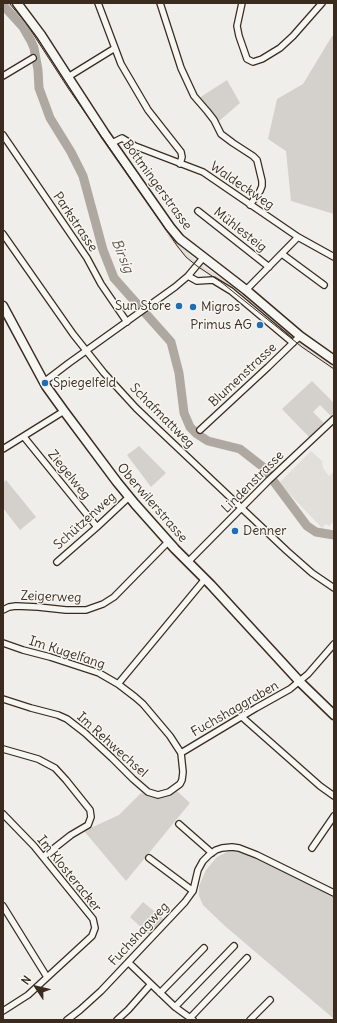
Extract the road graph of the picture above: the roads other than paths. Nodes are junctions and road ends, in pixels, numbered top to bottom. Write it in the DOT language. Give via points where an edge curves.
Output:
graph roads {
  1 [pos="17,3"];
  2 [pos="98,3"];
  3 [pos="160,3"];
  4 [pos="242,3"];
  5 [pos="322,3"];
  6 [pos="115,48"];
  7 [pos="33,58"];
  8 [pos="3,76"];
  9 [pos="68,77"];
  10 [pos="3,136"];
  11 [pos="112,143"];
  12 [pos="180,164"];
  13 [pos="250,205"];
  14 [pos="198,211"];
  15 [pos="3,234"];
  16 [pos="298,237"];
  17 [pos="282,254"];
  18 [pos="334,257"];
  19 [pos="203,258"];
  20 [pos="269,267"];
  21 [pos="188,276"];
  22 [pos="324,285"];
  23 [pos="246,290"];
  24 [pos="3,306"];
  25 [pos="127,322"];
  26 [pos="300,336"];
  27 [pos="293,343"];
  28 [pos="86,351"];
  29 [pos="334,360"];
  30 [pos="44,382"];
  31 [pos="64,411"];
  32 [pos="334,418"];
  33 [pos="200,430"];
  34 [pos="24,437"];
  35 [pos="3,449"];
  36 [pos="129,497"];
  37 [pos="242,508"];
  38 [pos="97,527"];
  39 [pos="168,542"];
  40 [pos="57,562"];
  41 [pos="188,562"];
  42 [pos="205,579"];
  43 [pos="334,588"];
  44 [pos="3,610"];
  45 [pos="3,642"];
  46 [pos="334,644"];
  47 [pos="300,682"];
  48 [pos="118,684"];
  49 [pos="3,699"];
  50 [pos="334,715"];
  51 [pos="242,717"];
  52 [pos="3,749"];
  53 [pos="181,753"];
  54 [pos="180,784"];
  55 [pos="334,796"];
  56 [pos="3,814"];
  57 [pos="334,816"];
  58 [pos="179,824"];
  59 [pos="312,848"];
  60 [pos="212,853"];
  61 [pos="43,857"];
  62 [pos="149,858"];
  63 [pos="192,891"];
  64 [pos="334,893"];
  65 [pos="3,906"];
  66 [pos="234,946"];
  67 [pos="204,948"];
  68 [pos="247,958"];
  69 [pos="129,962"];
  70 [pos="47,977"];
  71 [pos="151,984"];
  72 [pos="160,993"];
  73 [pos="270,1000"];
  74 [pos="175,1007"];
  75 [pos="3,1010"];
  76 [pos="192,1019"];
  77 [pos="67,1020"];
  78 [pos="117,1020"];
  79 [pos="250,1020"];
  1 -- 9 [label="main road, Bottmingerstrasse"];
  2 -- 6 [label="street"];
  3 -- 13 [label="street" via="181,68 194,96 207,110 221,134 256,160 262,186"];
  4 -- 5 [label="street" via="237,26 251,62 262,59 280,48"];
  6 -- 9 [label="street"];
  6 -- 12 [label="street" via="148,110 181,152"];
  7 -- 8 [label="street"];
  9 -- 11 [label="main road, Bottmingerstrasse"];
  10 -- 25 [label="street, Parkstrasse" via="87,258 100,284"];
  11 -- 12 [label="street, Waldeckweg" via="122,138"];
  11 -- 19 [label="main road, Bottmingerstrasse" via="175,233"];
  12 -- 13 [label="street, Waldeckweg" via="203,172"];
  13 -- 16 [label="street, Waldeckweg"];
  14 -- 20 [label="street, Mühlesteig"];
  15 -- 28 [label="street, Schafmattweg"];
  16 -- 17 [label="street, Mühlesteig"];
  16 -- 18 [label="street, Waldeckweg"];
  17 -- 20 [label="street, Mühlesteig"];
  17 -- 22 [label="street, Mühlesteig"];
  19 -- 21 [label="street"];
  19 -- 23 [label="main road, Bottmingerstrasse"];
  20 -- 23 [label="street, Mühlesteig"];
  21 -- 25 [label="street"];
  21 -- 27 [label="street" via="197,281 213,280 231,291"];
  23 -- 26 [label="main road, Bottmingerstrasse"];
  24 -- 30 [label="main road, Oberwilerstrasse"];
  25 -- 28 [label="street"];
  26 -- 27 [label="street, Blumenstrasse"];
  26 -- 29 [label="main road, Bottmingerstrasse"];
  27 -- 33 [label="street, Blumenstrasse"];
  28 -- 30 [label="street"];
  28 -- 37 [label="street, Schafmattweg" via="136,408"];
  30 -- 31 [label="main road, Oberwilerstrasse"];
  31 -- 34 [label="street"];
  31 -- 36 [label="main road, Oberwilerstrasse"];
  32 -- 37 [label="street, Lindenstrasse"];
  34 -- 35 [label="street"];
  34 -- 38 [label="street, Ziegelweg"];
  36 -- 38 [label="street, Schützenweg"];
  36 -- 39 [label="main road, Oberwilerstrasse"];
  37 -- 41 [label="street, Lindenstrasse"];
  37 -- 43 [label="street, Schafmattweg" via="312,573"];
  38 -- 40 [label="street, Schützenweg"];
  39 -- 41 [label="main road, Oberwilerstrasse"];
  39 -- 44 [label="street, Zeigerweg" via="114,597 103,604 86,610 16,606"];
  41 -- 42 [label="main road, Oberwilerstrasse"];
  42 -- 47 [label="main road, Oberwilerstrasse"];
  42 -- 48 [label="street"];
  45 -- 48 [label="street, Im Kugelfang" via="99,673"];
  46 -- 47 [label="street, Fuchshaggraben"];
  47 -- 50 [label="main road, Oberwilerstrasse"];
  47 -- 51 [label="street, Fuchshaggraben"];
  48 -- 53 [label="street, Im Kugelfang" via="143,704"];
  49 -- 54 [label="street, Im Rehwechsel" via="67,719 148,792 162,794"];
  51 -- 53 [label="street, Fuchshaggraben"];
  51 -- 55 [label="street"];
  52 -- 61 [label="street" via="38,759 55,768 90,810 88,825"];
  53 -- 54 [label="street, Im Kugelfang" via="183,772"];
  56 -- 61 [label="street, Im Klosteracker"];
  57 -- 59 [label="street"];
  58 -- 60 [label="street"];
  60 -- 63 [label="street, Fuchshagweg" via="198,870"];
  60 -- 64 [label="street" via="222,848 239,848"];
  61 -- 70 [label="street, Im Klosteracker" via="94,919 96,928 92,936"];
  62 -- 63 [label="street"];
  63 -- 69 [label="street, Fuchshagweg" via="185,902"];
  65 -- 70 [label="street"];
  66 -- 74 [label="street"];
  67 -- 72 [label="street"];
  68 -- 76 [label="street"];
  69 -- 71 [label="street"];
  69 -- 77 [label="street, Fuchshagweg" via="101,991"];
  70 -- 75 [label="street, Im Klosteracker" via="22,999"];
  71 -- 72 [label="street"];
  71 -- 78 [label="street"];
  72 -- 74 [label="street"];
  73 -- 79 [label="street"];
  74 -- 76 [label="street"];
}
